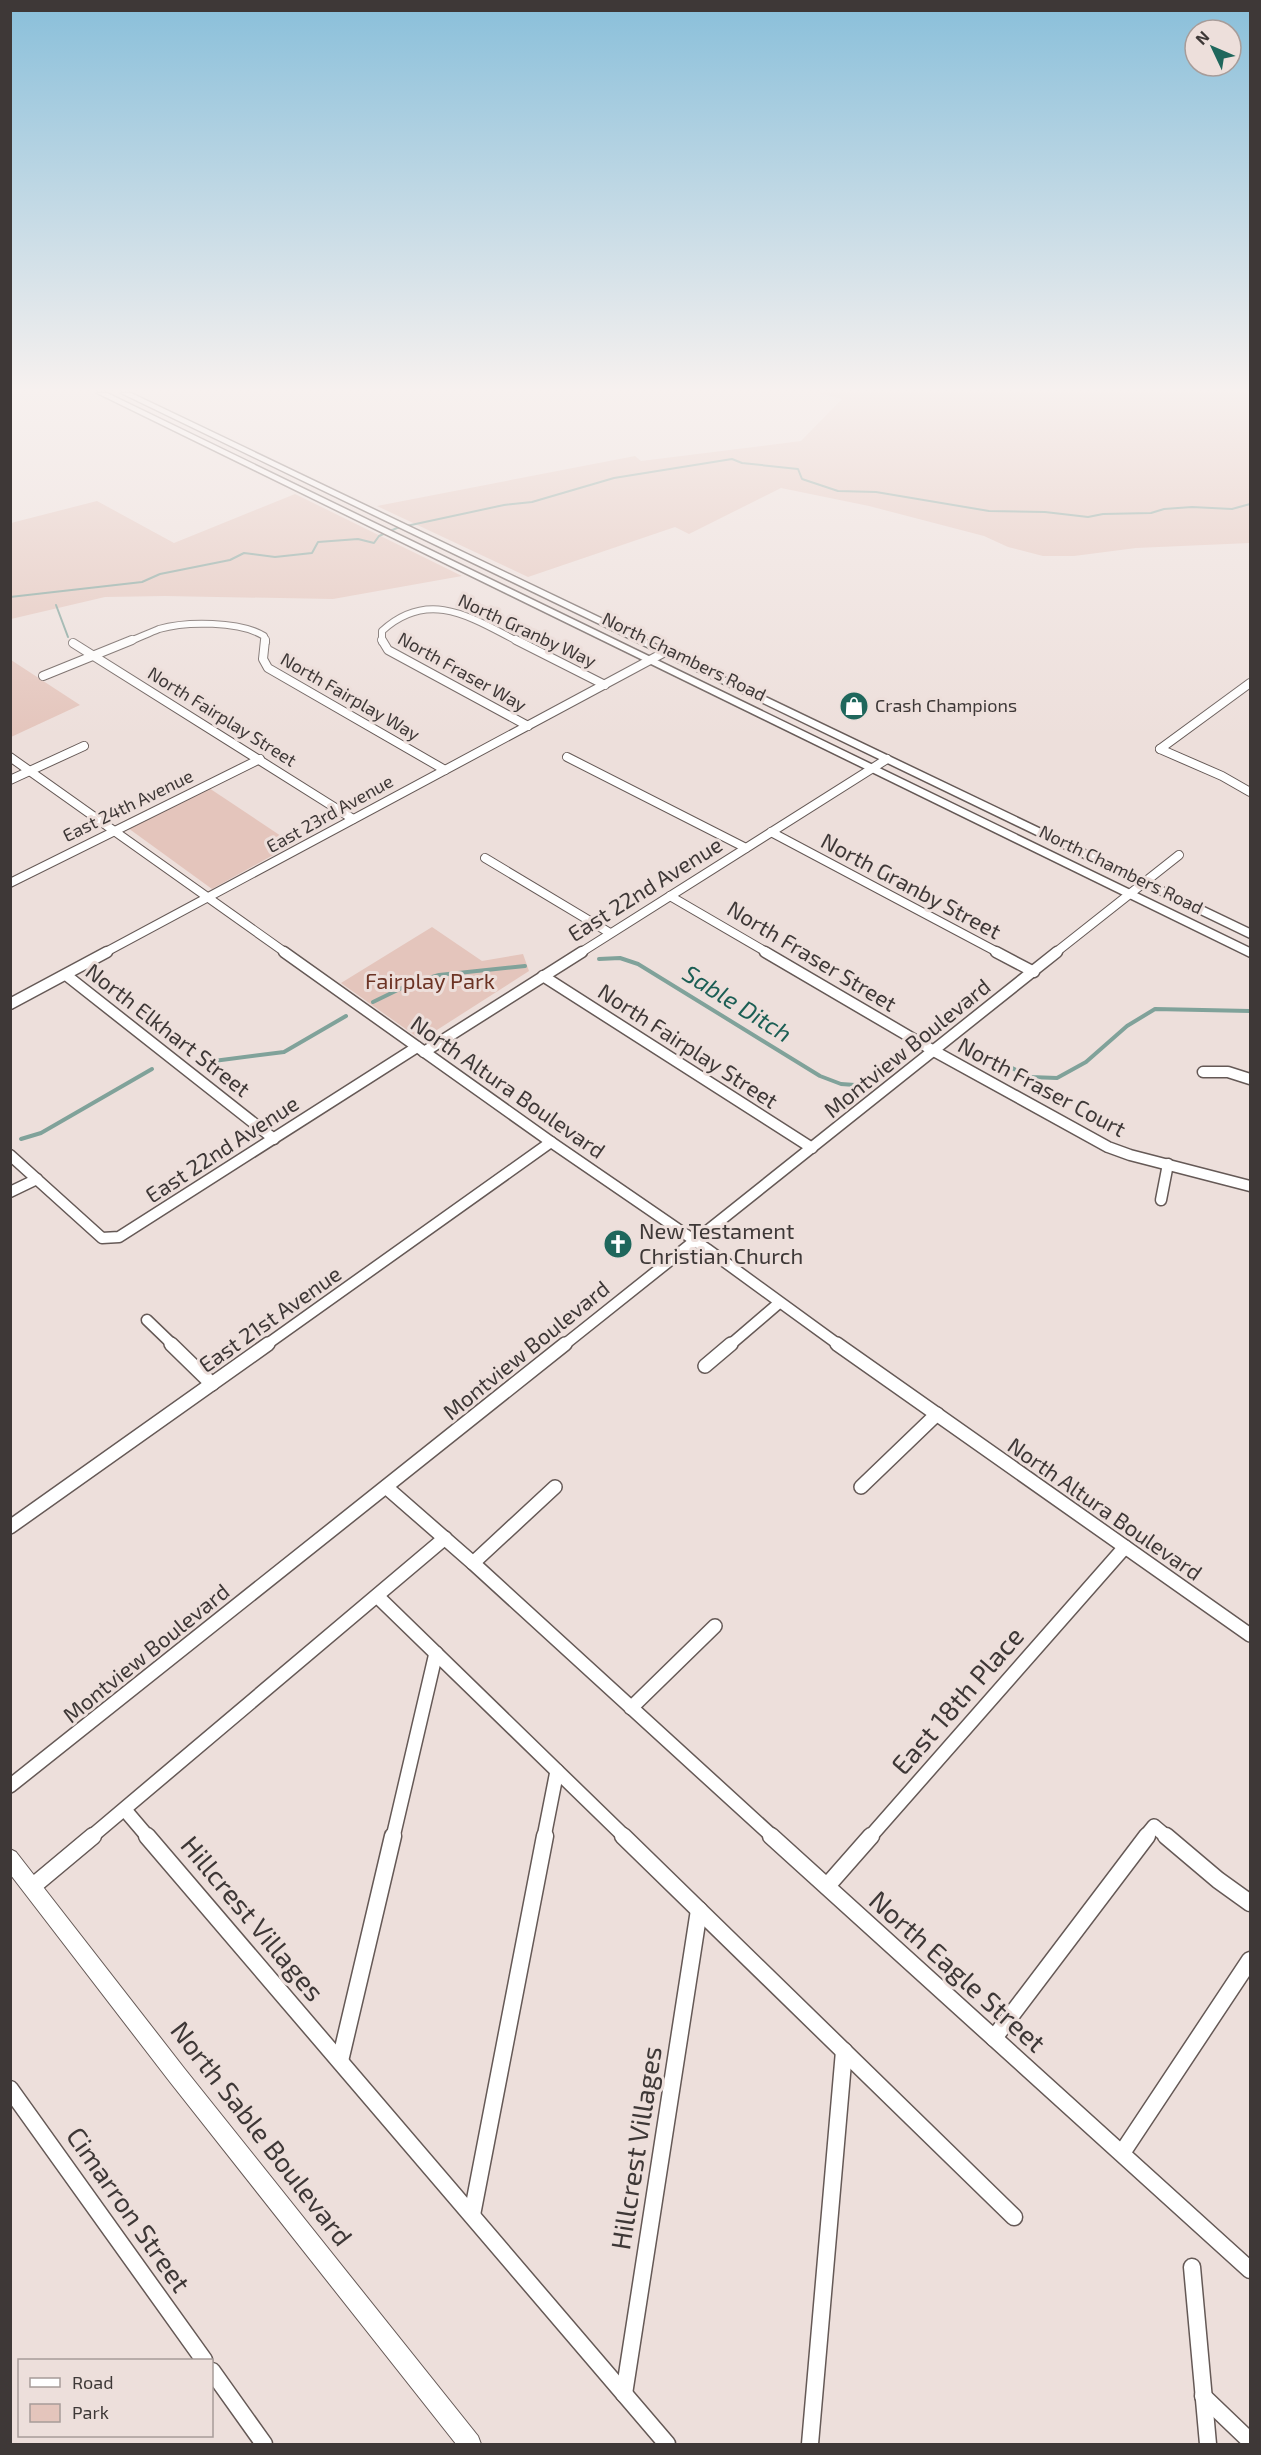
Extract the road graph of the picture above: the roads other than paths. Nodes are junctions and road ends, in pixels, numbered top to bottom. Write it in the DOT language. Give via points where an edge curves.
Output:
graph roads {
  1 [pos="338,508"];
  2 [pos="365,508"];
  3 [pos="402,618"];
  4 [pos="268,626"];
  5 [pos="257,631"];
  6 [pos="73,643"];
  7 [pos="666,652"];
  8 [pos="92,655"];
  9 [pos="650,660"];
  10 [pos="43,676"];
  11 [pos="1251,683"];
  12 [pos="605,685"];
  13 [pos="528,726"];
  14 [pos="84,746"];
  15 [pos="10,757"];
  16 [pos="567,758"];
  17 [pos="260,759"];
  18 [pos="887,759"];
  19 [pos="872,768"];
  20 [pos="445,770"];
  21 [pos="30,772"];
  22 [pos="10,780"];
  23 [pos="1251,792"];
  24 [pos="354,819"];
  25 [pos="115,831"];
  26 [pos="771,832"];
  27 [pos="746,848"];
  28 [pos="1179,855"];
  29 [pos="485,858"];
  30 [pos="10,883"];
  31 [pos="1145,883"];
  32 [pos="1131,895"];
  33 [pos="670,896"];
  34 [pos="208,899"];
  35 [pos="610,933"];
  36 [pos="1251,934"];
  37 [pos="1251,953"];
  38 [pos="1034,972"];
  39 [pos="66,975"];
  40 [pos="543,976"];
  41 [pos="10,1004"];
  42 [pos="420,1049"];
  43 [pos="934,1051"];
  44 [pos="1203,1072"];
  45 [pos="1251,1079"];
  46 [pos="274,1139"];
  47 [pos="551,1142"];
  48 [pos="812,1148"];
  49 [pos="10,1155"];
  50 [pos="1168,1164"];
  51 [pos="37,1179"];
  52 [pos="1251,1186"];
  53 [pos="10,1192"];
  54 [pos="1161,1200"];
  55 [pos="695,1241"];
  56 [pos="779,1303"];
  57 [pos="147,1320"];
  58 [pos="705,1366"];
  59 [pos="212,1384"];
  60 [pos="937,1414"];
  61 [pos="386,1487"];
  62 [pos="555,1487"];
  63 [pos="861,1487"];
  64 [pos="10,1527"];
  65 [pos="445,1538"];
  66 [pos="1125,1547"];
  67 [pos="473,1563"];
  68 [pos="377,1596"];
  69 [pos="715,1626"];
  70 [pos="1251,1635"];
  71 [pos="436,1653"];
  72 [pos="631,1708"];
  73 [pos="557,1771"];
  74 [pos="10,1786"];
  75 [pos="125,1810"];
  76 [pos="10,1858"];
  77 [pos="827,1886"];
  78 [pos="33,1887"];
  79 [pos="1251,1903"];
  80 [pos="699,1910"];
  81 [pos="1251,1960"];
  82 [pos="994,2037"];
  83 [pos="844,2051"];
  84 [pos="340,2061"];
  85 [pos="10,2089"];
  86 [pos="1122,2153"];
  87 [pos="472,2215"];
  88 [pos="1014,2217"];
  89 [pos="1192,2267"];
  90 [pos="1251,2270"];
  91 [pos="203,2359"];
  92 [pos="213,2372"];
  93 [pos="624,2394"];
  94 [pos="1203,2396"];
  95 [pos="1251,2441"];
  96 [pos="264,2445"];
  97 [pos="470,2445"];
  98 [pos="667,2445"];
  99 [pos="810,2445"];
  100 [pos="1208,2445"];
  1 -- 9 [label="main road, North Chambers Road"];
  2 -- 7 [label="main road, North Chambers Road"];
  3 -- 12 [label="street, North Granby Way" via="428,609 458,611"];
  3 -- 13 [label="street, North Fraser Way" via="382,631 385,647"];
  4 -- 5 [label="street"];
  5 -- 8 [label="street" via="241,627 166,628"];
  5 -- 20 [label="street, North Fairplay Way" via="266,640 263,659 268,668"];
  6 -- 8 [label="street, North Fairplay Street"];
  7 -- 9 [label="street, East 23rd Avenue"];
  7 -- 18 [label="main road, North Chambers Road"];
  8 -- 10 [label="street"];
  8 -- 17 [label="street, North Fairplay Street"];
  9 -- 12 [label="street, East 23rd Avenue"];
  9 -- 19 [label="main road, North Chambers Road"];
  11 -- 23 [label="street" via="1160,748"];
  12 -- 13 [label="street, East 23rd Avenue"];
  13 -- 20 [label="street, East 23rd Avenue"];
  14 -- 21 [label="street"];
  15 -- 21 [label="street, North Altura Boulevard"];
  16 -- 27 [label="street"];
  17 -- 24 [label="street, North Fairplay Street"];
  17 -- 25 [label="street, East 24th Avenue"];
  18 -- 19 [label="street, East 22nd Avenue"];
  18 -- 31 [label="main road, North Chambers Road"];
  19 -- 26 [label="street, East 22nd Avenue"];
  19 -- 32 [label="main road, North Chambers Road"];
  20 -- 24 [label="street, East 23rd Avenue"];
  21 -- 22 [label="street"];
  21 -- 25 [label="street, North Altura Boulevard"];
  24 -- 34 [label="street, East 23rd Avenue"];
  25 -- 30 [label="street, East 24th Avenue"];
  25 -- 34 [label="street, North Altura Boulevard"];
  26 -- 27 [label="street, East 22nd Avenue"];
  26 -- 38 [label="street, North Granby Street"];
  27 -- 33 [label="street, East 22nd Avenue"];
  28 -- 31 [label="street, Montview Boulevard"];
  29 -- 35 [label="street"];
  31 -- 32 [label="street, Montview Boulevard"];
  31 -- 36 [label="main road, North Chambers Road"];
  32 -- 37 [label="main road, North Chambers Road"];
  32 -- 38 [label="street, Montview Boulevard"];
  33 -- 35 [label="street, East 22nd Avenue"];
  33 -- 43 [label="street, North Fraser Street"];
  34 -- 39 [label="street, East 23rd Avenue"];
  34 -- 42 [label="street, North Altura Boulevard"];
  35 -- 40 [label="street, East 22nd Avenue"];
  38 -- 43 [label="street, Montview Boulevard"];
  39 -- 41 [label="street, East 23rd Avenue"];
  39 -- 46 [label="street, North Elkhart Street"];
  40 -- 42 [label="street, East 22nd Avenue"];
  40 -- 48 [label="street, North Fairplay Street"];
  42 -- 46 [label="street, East 22nd Avenue"];
  42 -- 47 [label="street, North Altura Boulevard"];
  43 -- 48 [label="street, Montview Boulevard"];
  43 -- 50 [label="street, North Fraser Court" via="1108,1147"];
  44 -- 45 [label="street" via="1228,1072"];
  46 -- 51 [label="street, East 22nd Avenue" via="119,1237 102,1238"];
  47 -- 55 [label="street, North Altura Boulevard"];
  47 -- 59 [label="street, East 21st Avenue"];
  48 -- 55 [label="street, Montview Boulevard"];
  49 -- 51 [label="street"];
  50 -- 52 [label="street, North Fraser Court"];
  50 -- 54 [label="street"];
  51 -- 53 [label="street"];
  55 -- 56 [label="street, North Altura Boulevard"];
  55 -- 61 [label="street, Montview Boulevard"];
  56 -- 58 [label="street"];
  56 -- 60 [label="street, North Altura Boulevard"];
  57 -- 59 [label="street"];
  59 -- 64 [label="street, East 21st Avenue"];
  60 -- 63 [label="street"];
  60 -- 66 [label="street, North Altura Boulevard"];
  61 -- 65 [label="street, North Eagle Street"];
  61 -- 74 [label="street, Montview Boulevard"];
  62 -- 67 [label="street"];
  65 -- 67 [label="street, North Eagle Street"];
  65 -- 68 [label="street"];
  66 -- 70 [label="street, North Altura Boulevard"];
  66 -- 77 [label="street, East 18th Place"];
  67 -- 72 [label="street, North Eagle Street"];
  68 -- 71 [label="street"];
  68 -- 75 [label="street"];
  69 -- 72 [label="street"];
  71 -- 73 [label="street"];
  71 -- 84 [label="street, Hillcrest Villages"];
  72 -- 77 [label="street, North Eagle Street"];
  73 -- 80 [label="street"];
  73 -- 87 [label="street"];
  75 -- 78 [label="street"];
  75 -- 84 [label="street, Hillcrest Villages"];
  76 -- 78 [label="street, North Sable Boulevard"];
  77 -- 82 [label="street, North Eagle Street"];
  78 -- 97 [label="street, North Sable Boulevard"];
  79 -- 82 [label="street" via="1154,1826"];
  80 -- 83 [label="street"];
  80 -- 93 [label="street, Hillcrest Villages"];
  81 -- 86 [label="street"];
  82 -- 86 [label="street, North Eagle Street"];
  83 -- 88 [label="street"];
  83 -- 99 [label="street"];
  84 -- 87 [label="street, Hillcrest Villages"];
  85 -- 91 [label="street, Cimarron Street"];
  86 -- 90 [label="street, North Eagle Street"];
  87 -- 93 [label="street, Hillcrest Villages"];
  89 -- 94 [label="street"];
  92 -- 96 [label="street"];
  93 -- 98 [label="street, Hillcrest Villages"];
  94 -- 95 [label="street"];
  94 -- 100 [label="street"];
}
